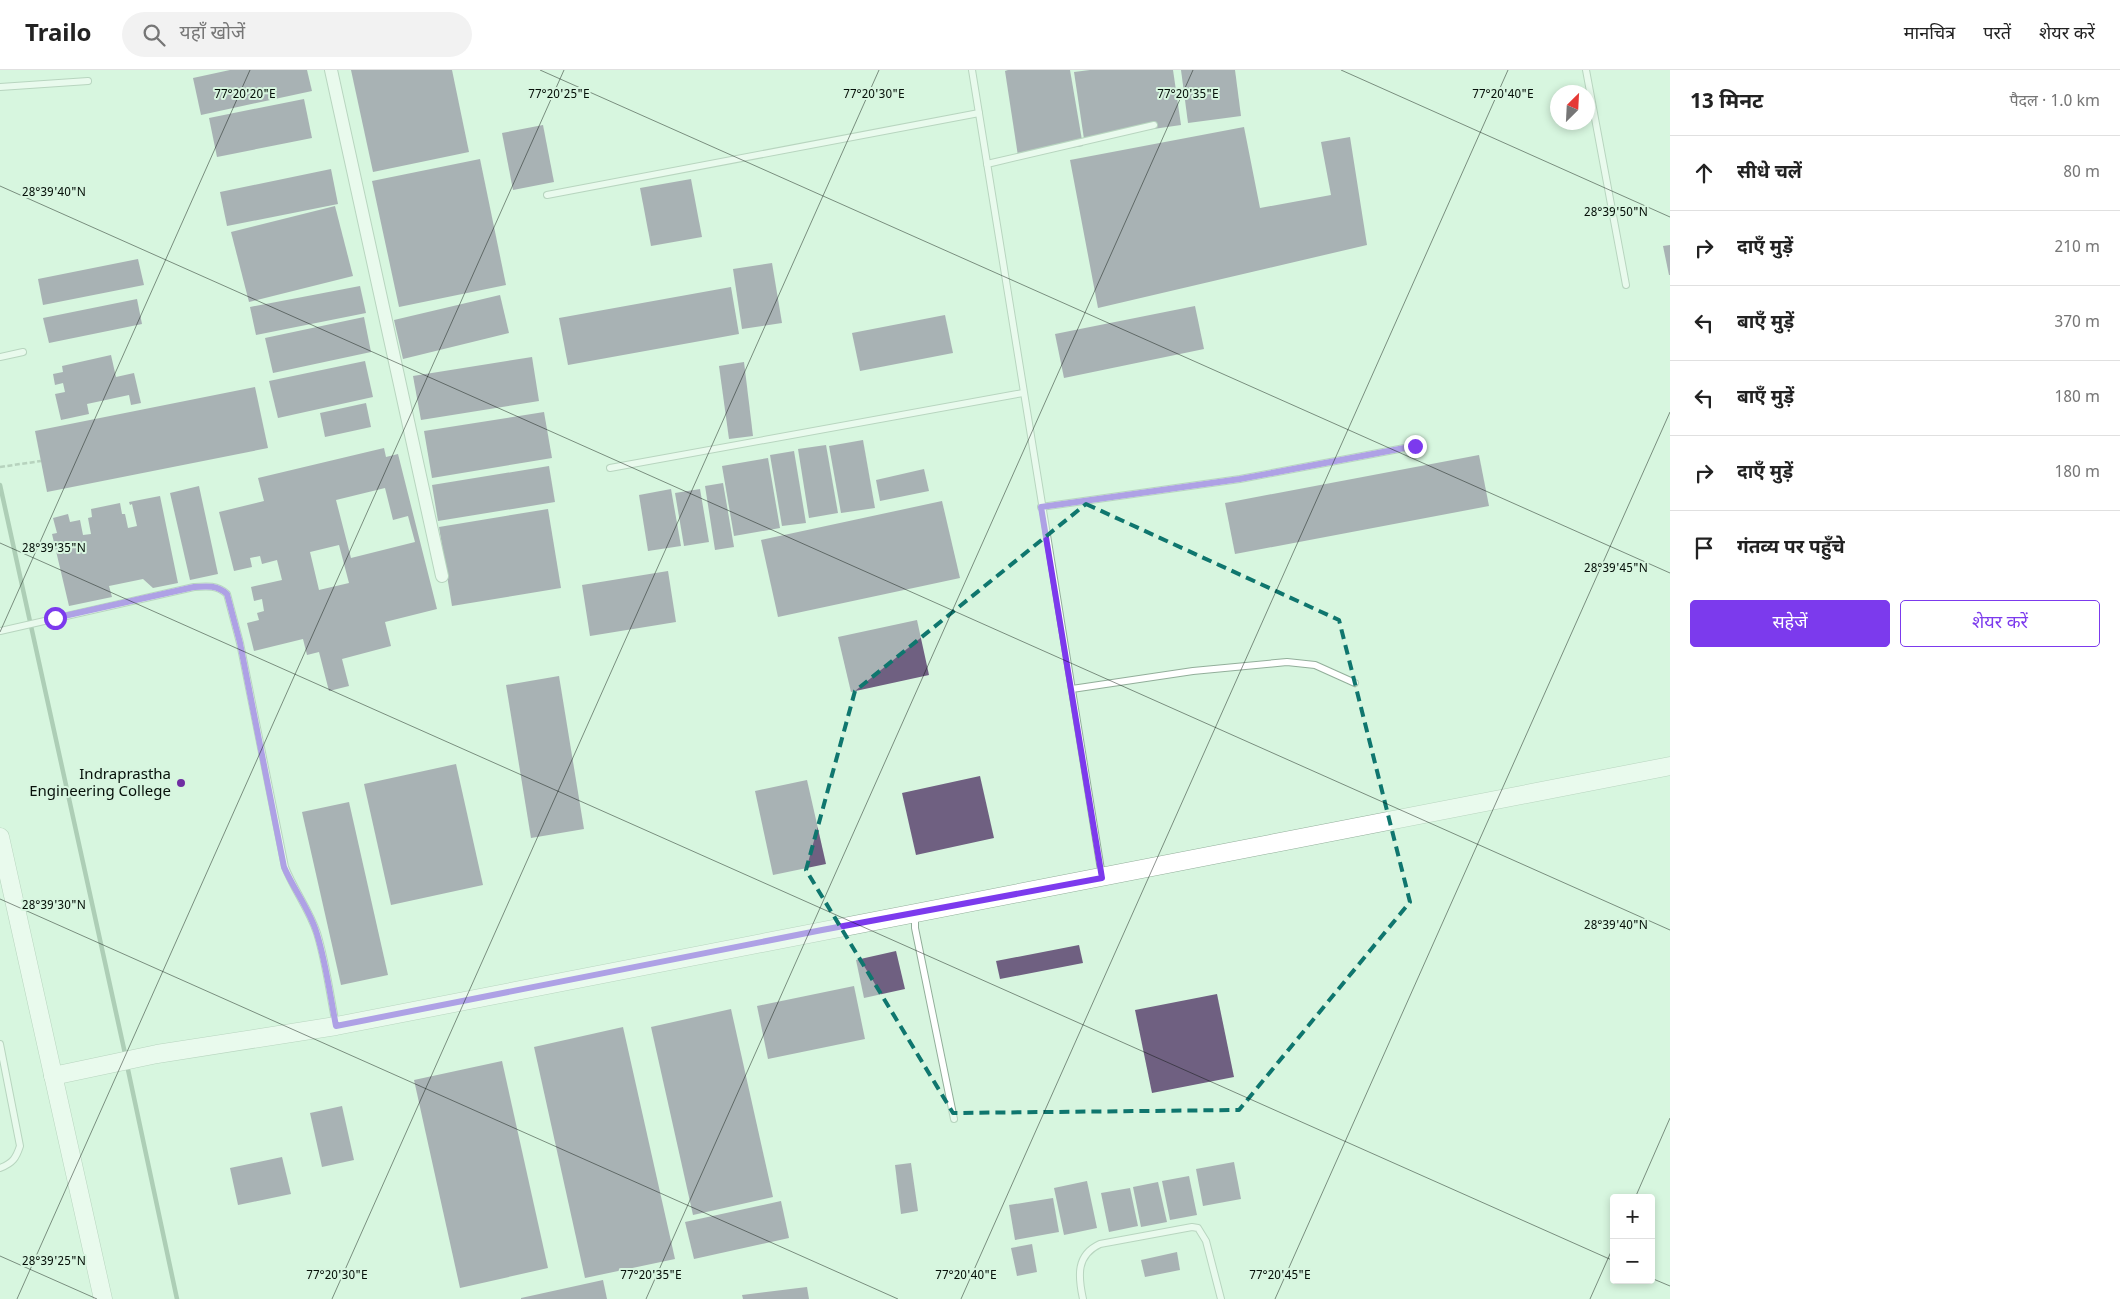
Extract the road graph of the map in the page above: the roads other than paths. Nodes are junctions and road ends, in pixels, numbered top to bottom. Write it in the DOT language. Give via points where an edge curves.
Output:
graph roads {
  1 [pos="331,70"];
  2 [pos="972,70"];
  3 [pos="1586,70"];
  4 [pos="88,81"];
  5 [pos="0,87"];
  6 [pos="979,113"];
  7 [pos="1154,125"];
  8 [pos="987,164"];
  9 [pos="547,195"];
  10 [pos="1626,285"];
  11 [pos="23,352"];
  12 [pos="0,357"];
  13 [pos="1023,393"];
  14 [pos="1415,446"];
  15 [pos="610,468"];
  16 [pos="1041,507"];
  17 [pos="442,576"];
  18 [pos="0,630"];
  19 [pos="1355,683"];
  20 [pos="1072,690"];
  21 [pos="1670,766"];
  22 [pos="0,837"];
  23 [pos="1102,878"];
  24 [pos="915,913"];
  25 [pos="336,1026"];
  26 [pos="0,1044"];
  27 [pos="53,1076"];
  28 [pos="954,1119"];
  29 [pos="0,1168"];
  30 [pos="103,1299"];
  31 [pos="1083,1299"];
  32 [pos="1221,1299"];
  1 -- 17 [label="street"];
  2 -- 6 [label="lane"];
  3 -- 10 [label="lane"];
  4 -- 5 [label="lane"];
  6 -- 8 [label="lane"];
  6 -- 9 [label="lane"];
  7 -- 8 [label="lane"];
  8 -- 13 [label="lane"];
  11 -- 12 [label="lane"];
  13 -- 15 [label="lane"];
  13 -- 16 [label="lane"];
  14 -- 16 [label="lane" via="1240,479"];
  16 -- 20 [label="lane"];
  18 -- 25 [label="lane" via="194,587 211,586 227,594 240,643 284,867 318,934"];
  19 -- 20 [label="lane" via="1315,664 1287,662 1193,671"];
  20 -- 23 [label="lane"];
  21 -- 23 [label="street"];
  22 -- 27 [label="street"];
  23 -- 24 [label="street"];
  24 -- 25 [label="street"];
  24 -- 28 [label="lane" via="915,928"];
  25 -- 27 [label="street" via="157,1054"];
  26 -- 29 [label="lane" via="20,1146 17,1157"];
  27 -- 30 [label="street"];
  31 -- 32 [label="lane" via="1079,1274 1081,1262 1092,1248 1192,1227 1198,1228 1206,1240"];
}
